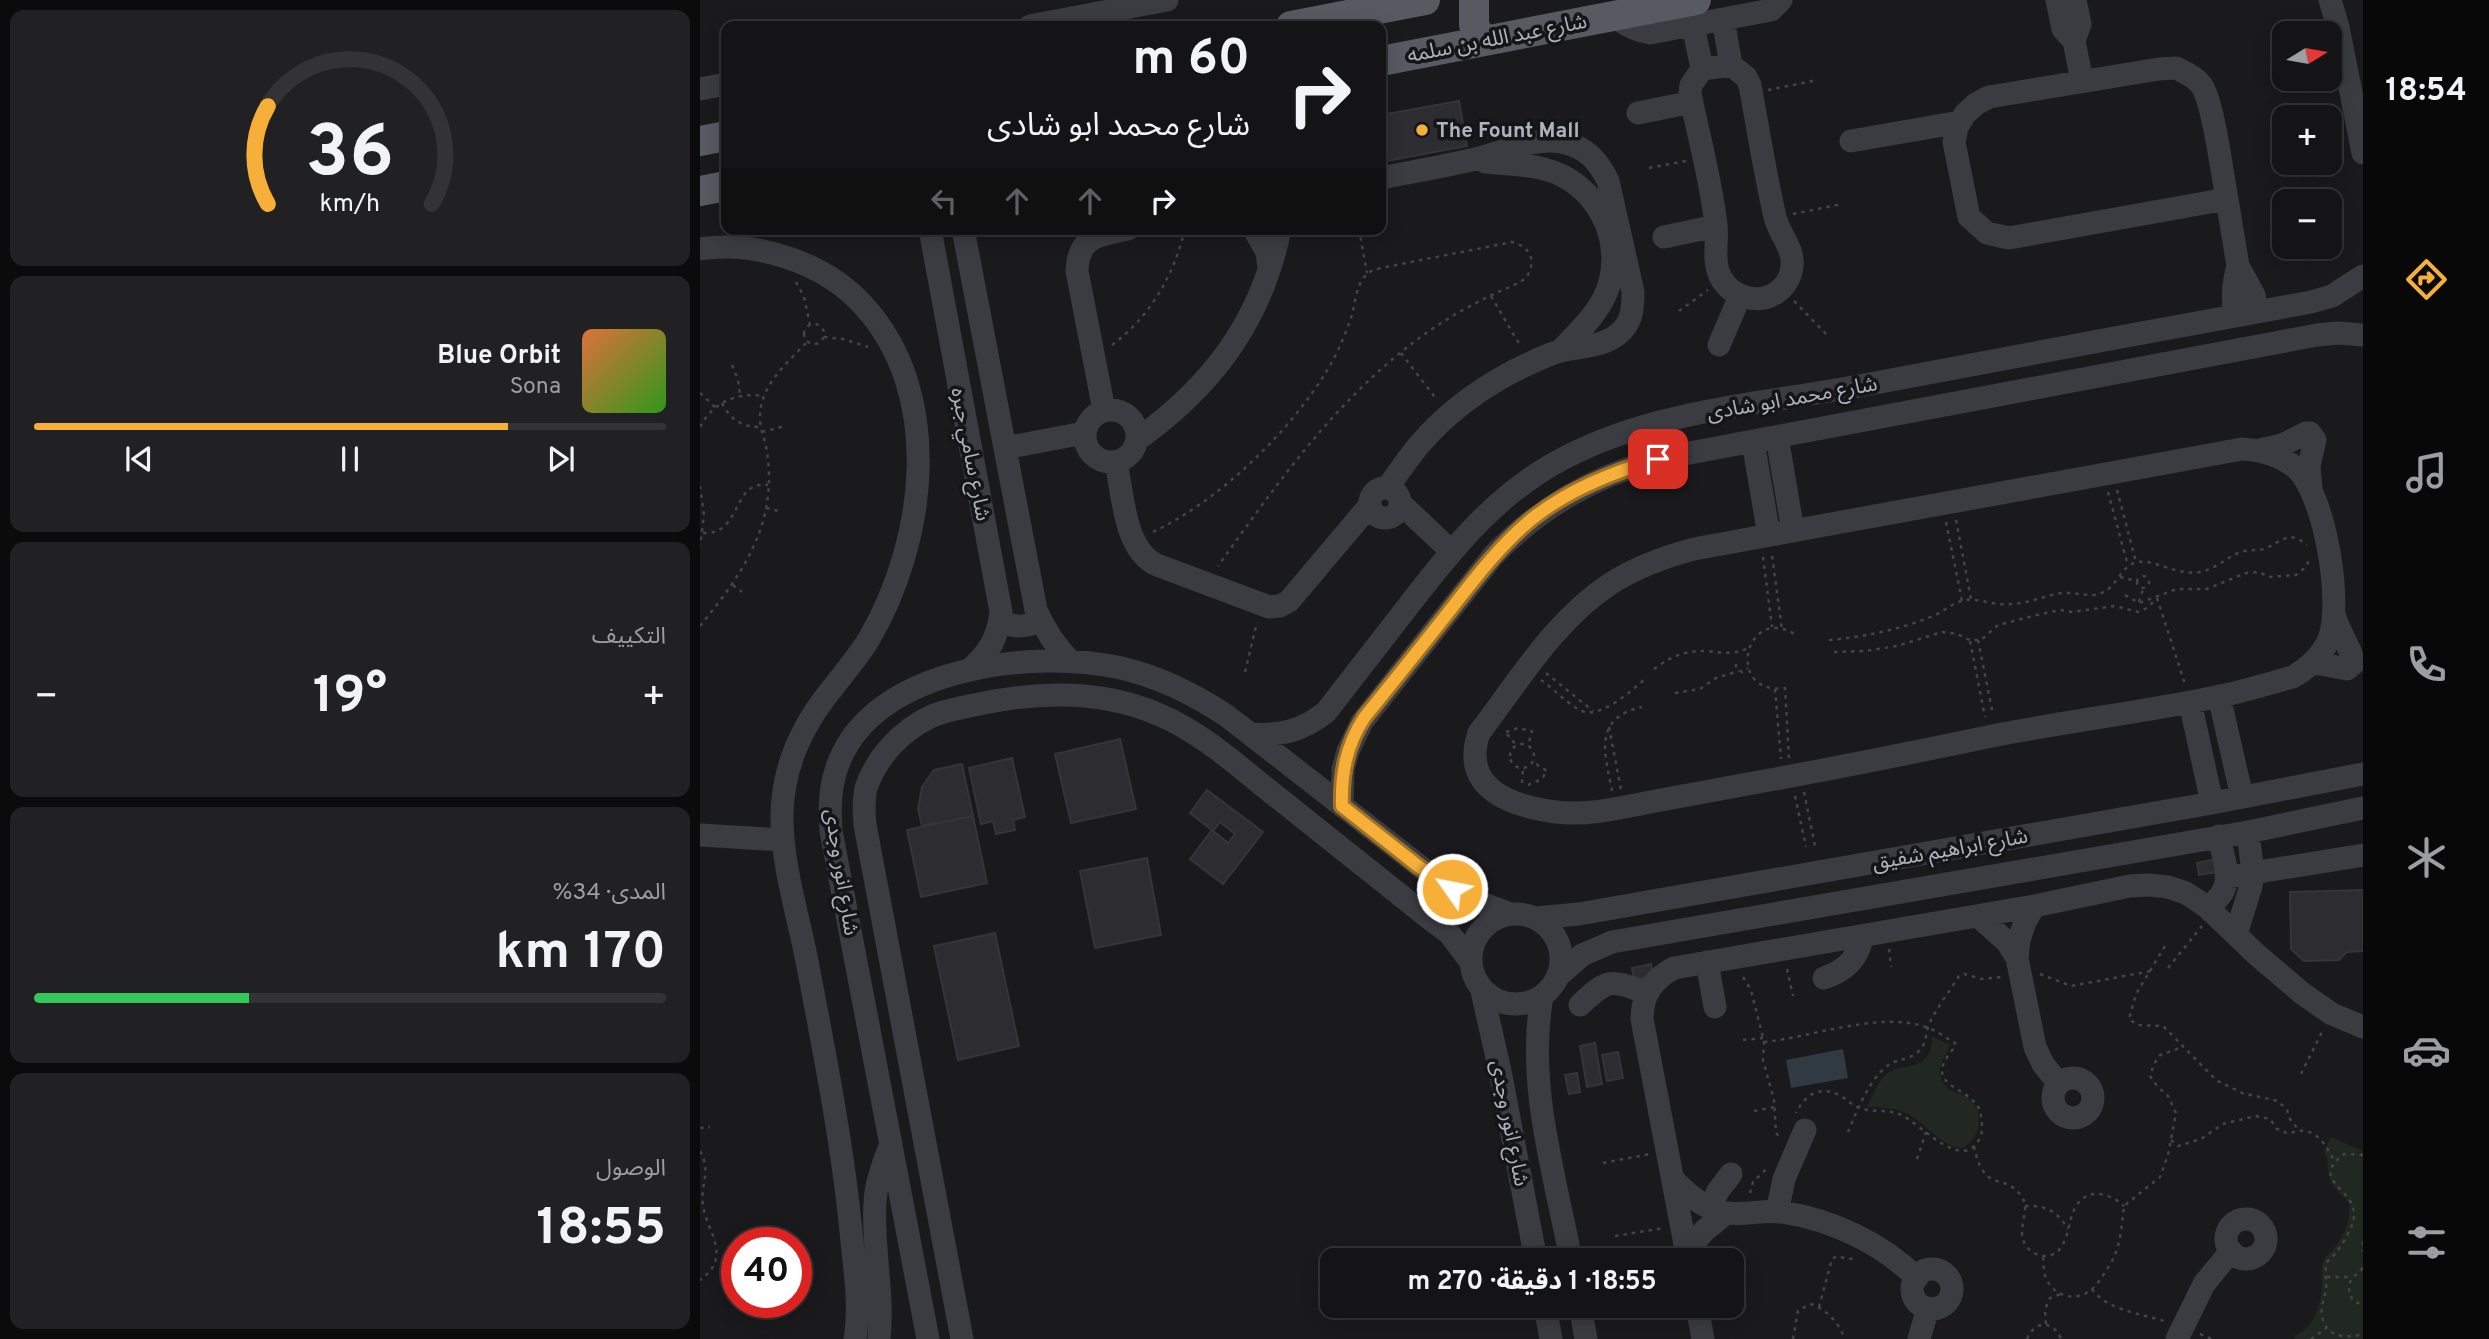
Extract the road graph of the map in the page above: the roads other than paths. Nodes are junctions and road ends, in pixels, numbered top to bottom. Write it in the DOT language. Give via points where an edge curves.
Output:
graph roads {
  1 [pos="1167,0"];
  2 [pos="1474,0"];
  3 [pos="1781,0"];
  4 [pos="2057,0"];
  5 [pos="2075,0"];
  6 [pos="2330,0"];
  7 [pos="1414,2"];
  8 [pos="1694,12"];
  9 [pos="1723,19"];
  10 [pos="1056,21"];
  11 [pos="1317,21"];
  12 [pos="1482,41"];
  13 [pos="2074,41"];
  14 [pos="1415,54"];
  15 [pos="1386,60"];
  16 [pos="1731,65"];
  17 [pos="1702,69"];
  18 [pos="2082,81"];
  19 [pos="721,85"];
  20 [pos="700,89"];
  21 [pos="1692,103"];
  22 [pos="1638,113"];
  23 [pos="1960,122"];
  24 [pos="721,136"];
  25 [pos="700,141"];
  26 [pos="1851,141"];
  27 [pos="2363,153"];
  28 [pos="1472,160"];
  29 [pos="1386,177"];
  30 [pos="721,187"];
  31 [pos="700,191"];
  32 [pos="2227,199"];
  33 [pos="1716,226"];
  34 [pos="932,235"];
  35 [pos="964,235"];
  36 [pos="1100,235"];
  37 [pos="1257,235"];
  38 [pos="1278,235"];
  39 [pos="1664,237"];
  40 [pos="700,249"];
  41 [pos="1270,268"];
  42 [pos="2363,276"];
  43 [pos="1740,296"];
  44 [pos="2256,312"];
  45 [pos="2363,335"];
  46 [pos="2282,342"];
  47 [pos="1719,345"];
  48 [pos="1561,350"];
  49 [pos="1104,410"];
  50 [pos="1777,437"];
  51 [pos="1086,440"];
  52 [pos="1137,440"];
  53 [pos="1753,442"];
  54 [pos="2260,450"];
  55 [pos="1006,455"];
  56 [pos="1116,462"];
  57 [pos="2311,488"];
  58 [pos="1393,503"];
  59 [pos="1793,531"];
  60 [pos="1765,536"];
  61 [pos="1447,557"];
  62 [pos="2335,617"];
  63 [pos="1041,620"];
  64 [pos="1000,621"];
  65 [pos="1070,661"];
  66 [pos="2311,664"];
  67 [pos="969,670"];
  68 [pos="1175,686"];
  69 [pos="2219,696"];
  70 [pos="1334,702"];
  71 [pos="2190,702"];
  72 [pos="1161,715"];
  73 [pos="1362,722"];
  74 [pos="863,724"];
  75 [pos="1250,734"];
  76 [pos="892,745"];
  77 [pos="2363,774"];
  78 [pos="2242,797"];
  79 [pos="2212,803"];
  80 [pos="1342,806"];
  81 [pos="2363,807"];
  82 [pos="2161,812"];
  83 [pos="2248,832"];
  84 [pos="700,835"];
  85 [pos="2219,836"];
  86 [pos="783,839"];
  87 [pos="2169,845"];
  88 [pos="2363,855"];
  89 [pos="2253,874"];
  90 [pos="2228,877"];
  91 [pos="2034,906"];
  92 [pos="1610,909"];
  93 [pos="2210,910"];
  94 [pos="1510,914"];
  95 [pos="1978,916"];
  96 [pos="1536,918"];
  97 [pos="2236,934"];
  98 [pos="1863,936"];
  99 [pos="1612,942"];
  100 [pos="1717,960"];
  101 [pos="1471,962"];
  102 [pos="2019,966"];
  103 [pos="1558,976"];
  104 [pos="1824,978"];
  105 [pos="1481,987"];
  106 [pos="1647,993"];
  107 [pos="1542,997"];
  108 [pos="1580,1005"];
  109 [pos="1715,1007"];
  110 [pos="2363,1027"];
  111 [pos="2059,1084"];
  112 [pos="1792,1132"];
  113 [pos="891,1144"];
  114 [pos="1731,1174"];
  115 [pos="1673,1179"];
  116 [pos="1718,1210"];
  117 [pos="1777,1212"];
  118 [pos="1534,1248"];
  119 [pos="1569,1248"];
  120 [pos="1687,1248"];
  121 [pos="1695,1248"];
  122 [pos="2231,1251"];
  123 [pos="1917,1278"];
  124 [pos="1928,1308"];
  125 [pos="1547,1318"];
  126 [pos="1582,1318"];
  127 [pos="1699,1318"];
  128 [pos="2180,1333"];
  129 [pos="855,1339"];
  130 [pos="879,1339"];
  131 [pos="928,1339"];
  132 [pos="962,1339"];
  133 [pos="1551,1339"];
  134 [pos="1586,1339"];
  135 [pos="1703,1339"];
  136 [pos="1919,1339"];
  1 -- 10 [label="street"];
  2 -- 12 [label="main road" via="1474,25"];
  3 -- 9 [label="street" via="1771,10"];
  4 -- 13 [label="street" via="2063,29"];
  5 -- 13 [label="street" via="2080,24"];
  6 -- 27 [label="street"];
  7 -- 11 [label="main road"];
  7 -- 14 [label="main road"];
  8 -- 9 [label="street"];
  8 -- 12 [label="main road, شارع عبد الله بن سلمه" via="1614,16"];
  8 -- 17 [label="street"];
  9 -- 16 [label="street"];
  12 -- 14 [label="main road, شارع عبد الله بن سلمه"];
  13 -- 18 [label="street"];
  14 -- 15 [label="main road, شارع عبد الله بن سلمه"];
  16 -- 17 [label="street"];
  16 -- 43 [label="street" via="1746,77 1776,217 1793,257 1782,289 1763,298"];
  17 -- 21 [label="street" via="1691,85"];
  18 -- 23 [label="street" via="1989,97"];
  18 -- 32 [label="street" via="2176,68 2191,75 2208,102"];
  19 -- 20 [label="street"];
  21 -- 22 [label="street"];
  21 -- 33 [label="street"];
  23 -- 26 [label="street"];
  23 -- 32 [label="street" via="1954,142 1969,217 1998,237"];
  24 -- 25 [label="main road"];
  28 -- 29 [label="street"];
  28 -- 48 [label="street" via="1545,169 1563,176 1593,200 1603,216 1610,235 1612,273 1597,309"];
  28 -- 48 [label="street" via="1538,142 1567,143 1592,157 1608,181 1633,308 1618,335 1604,343"];
  30 -- 31 [label="main road"];
  32 -- 44 [label="street" via="2238,266 2254,295"];
  33 -- 39 [label="street"];
  33 -- 43 [label="street" via="1716,266 1727,287"];
  34 -- 64 [label="street, شارع سامي جبره" via="999,595"];
  35 -- 55 [label="street, شارع سامي جبره"];
  36 -- 49 [label="street" via="1082,248 1077,271"];
  37 -- 41 [label="street"];
  38 -- 41 [label="street"];
  40 -- 86 [label="street" via="746,249 779,256 819,272 855,296 878,322 912,398 917,489 905,551 869,638 817,708 797,744 782,800"];
  41 -- 52 [label="street" via="1239,336 1218,366 1167,419"];
  42 -- 44 [label="street, شارع محمد ابو شادى" via="2332,296"];
  43 -- 47 [label="street"];
  44 -- 46 [label="street"];
  44 -- 61 [label="street, شارع محمد ابو شادى" via="1633,428 1537,474 1482,518"];
  45 -- 46 [label="street, شارع محمد ابو شادى" via="2339,333"];
  46 -- 50 [label="street, شارع محمد ابو شادى"];
  48 -- 58 [label="street" via="1531,362 1449,415 1419,445"];
  49 -- 51 [label="street" via="1087,423"];
  49 -- 52 [label="street" via="1125,413 1137,430"];
  50 -- 53 [label="street, شارع محمد ابو شادى"];
  50 -- 59 [label="street"];
  51 -- 55 [label="street"];
  51 -- 56 [label="street" via="1099,460"];
  52 -- 56 [label="street" via="1126,458"];
  53 -- 60 [label="street"];
  53 -- 73 [label="street, شارع محمد ابو شادى" via="1631,467 1580,488 1545,510 1493,556"];
  54 -- 57 [label="street" via="2298,470"];
  54 -- 57 [label="street" via="2310,433 2315,440 2309,466"];
  54 -- 59 [label="street" via="2242,449"];
  55 -- 63 [label="street, شارع سامي جبره"];
  56 -- 58 [label="street" via="1133,542 1142,556 1269,607 1289,601 1370,505 1374,492"];
  57 -- 62 [label="street" via="2329,558"];
  58 -- 61 [label="street"];
  59 -- 60 [label="street"];
  60 -- 71 [label="street" via="1665,557 1636,569 1585,602 1563,623 1479,733 1474,759 1484,784 1506,799 1538,809 1577,813"];
  61 -- 70 [label="street, شارع محمد ابو شادى"];
  62 -- 66 [label="street" via="2328,642"];
  62 -- 66 [label="street" via="2354,663 2347,668"];
  63 -- 64 [label="street" via="1024,626"];
  63 -- 65 [label="street, شارع سامي جبره"];
  64 -- 67 [label="street, شارع سامي جبره" via="992,645"];
  65 -- 67 [label="street, شارع انور وجدى"];
  65 -- 68 [label="street, شارع انور وجدى" via="1122,668"];
  66 -- 69 [label="street" via="2293,677"];
  67 -- 74 [label="street, شارع انور وجدى" via="909,690"];
  68 -- 72 [label="street"];
  68 -- 75 [label="street, شارع انور وجدى"];
  69 -- 71 [label="street"];
  69 -- 78 [label="street"];
  70 -- 73 [label="street"];
  70 -- 75 [label="street, شارع محمد ابو شادى" via="1310,724 1291,732"];
  71 -- 79 [label="street"];
  72 -- 76 [label="street, شارع انور وجدى" via="1082,695 1009,698 941,712"];
  72 -- 101 [label="street, شارع انور وجدى" via="1209,743 1449,933"];
  73 -- 80 [label="street, شارع محمد ابو شادى" via="1343,769"];
  74 -- 76 [label="street"];
  74 -- 113 [label="street, شارع انور وجدى" via="843,752 829,804"];
  75 -- 80 [label="street, شارع انور وجدى"];
  76 -- 132 [label="street, شارع انور وجدى" via="874,769 866,790 865,825"];
  77 -- 78 [label="street, شارع ابراهيم شفيق"];
  78 -- 79 [label="street, شارع ابراهيم شفيق"];
  79 -- 82 [label="street, شارع ابراهيم شفيق"];
  80 -- 94 [label="street, شارع انور وجدى" via="1435,878"];
  81 -- 83 [label="street, شارع ابراهيم شفيق"];
  82 -- 87 [label="street"];
  82 -- 92 [label="street, شارع ابراهيم شفيق"];
  83 -- 85 [label="street, شارع ابراهيم شفيق"];
  83 -- 89 [label="street"];
  84 -- 86 [label="street"];
  85 -- 87 [label="street, شارع ابراهيم شفيق"];
  85 -- 90 [label="street"];
  86 -- 129 [label="street" via="837,1117 853,1256"];
  87 -- 99 [label="street, شارع ابراهيم شفيق"];
  88 -- 89 [label="street"];
  89 -- 90 [label="street"];
  89 -- 97 [label="street"];
  90 -- 93 [label="street"];
  91 -- 93 [label="street" via="2149,885 2186,893"];
  91 -- 95 [label="street"];
  91 -- 102 [label="street" via="2022,931"];
  92 -- 96 [label="street, شارع ابراهيم شفيق"];
  92 -- 99 [label="street" via="1606,929"];
  93 -- 97 [label="street"];
  94 -- 96 [label="street"];
  94 -- 101 [label="street" via="1497,918 1477,936"];
  95 -- 98 [label="street"];
  95 -- 102 [label="street" via="2007,942"];
  96 -- 103 [label="street" via="1556,937 1561,963"];
  97 -- 110 [label="street" via="2303,994"];
  98 -- 100 [label="street"];
  98 -- 104 [label="street" via="1851,963"];
  99 -- 103 [label="street, شارع ابراهيم شفيق" via="1582,954"];
  100 -- 106 [label="street" via="1674,968 1656,979"];
  100 -- 109 [label="street"];
  101 -- 105 [label="street"];
  102 -- 111 [label="street" via="2035,1047"];
  103 -- 107 [label="street"];
  105 -- 107 [label="street" via="1503,1002 1530,1003"];
  105 -- 118 [label="street, شارع انور وجدى"];
  106 -- 108 [label="street" via="1610,983"];
  106 -- 115 [label="street" via="1642,1019"];
  107 -- 119 [label="street, شارع انور وجدى" via="1536,1069"];
  112 -- 117 [label="street"];
  113 -- 130 [label="street" via="875,1203"];
  113 -- 131 [label="street, شارع انور وجدى"];
  114 -- 116 [label="street" via="1718,1191"];
  115 -- 116 [label="street" via="1684,1191"];
  115 -- 120 [label="street"];
  116 -- 117 [label="street"];
  116 -- 121 [label="street"];
  117 -- 123 [label="street" via="1859,1236"];
  122 -- 128 [label="street" via="2204,1284"];
  123 -- 124 [label="street" via="1912,1287 1915,1299"];
  123 -- 124 [label="street" via="1934,1269 1949,1279 1949,1299"];
  124 -- 136 [label="street"];
  125 -- 133 [label="street"];
  126 -- 134 [label="street"];
  127 -- 135 [label="street"];
}
